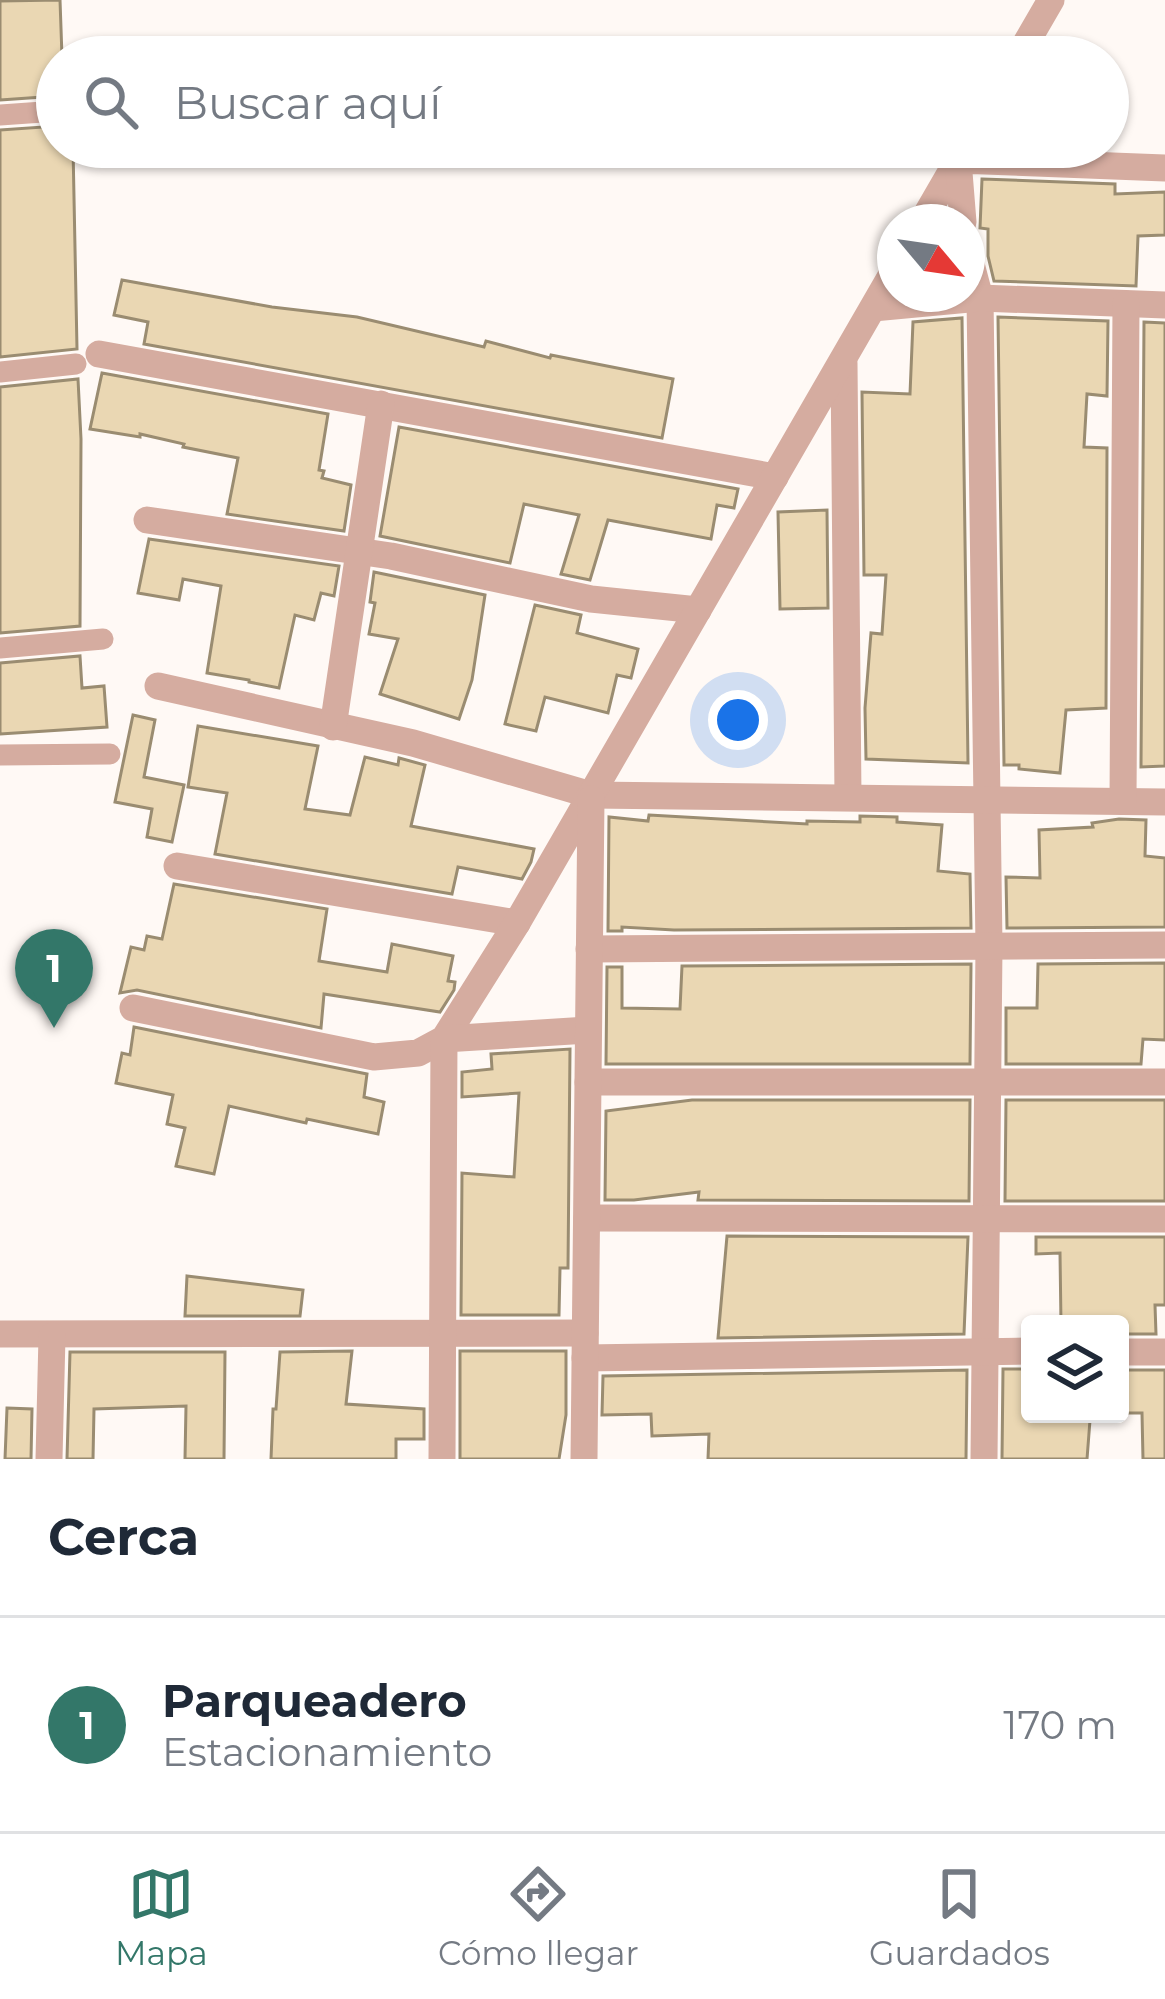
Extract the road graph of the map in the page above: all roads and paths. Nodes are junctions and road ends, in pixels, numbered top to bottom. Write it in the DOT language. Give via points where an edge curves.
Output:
graph roads {
  1 [pos="1051,0"];
  2 [pos="1030,36"];
  3 [pos="36,112"];
  4 [pos="0,115"];
  5 [pos="1129,166"];
  6 [pos="954,168"];
  7 [pos="962,168"];
  8 [pos="1165,168"];
  9 [pos="933,204"];
  10 [pos="963,204"];
  11 [pos="985,298"];
  12 [pos="877,300"];
  13 [pos="1126,304"];
  14 [pos="1165,305"];
  15 [pos="872,308"];
  16 [pos="877,308"];
  17 [pos="980,312"];
  18 [pos="844,358"];
  19 [pos="88,359"];
  20 [pos="0,372"];
  21 [pos="381,404"];
  22 [pos="775,478"];
  23 [pos="147,520"];
  24 [pos="360,552"];
  25 [pos="698,610"];
  26 [pos="103,639"];
  27 [pos="0,647"];
  28 [pos="158,686"];
  29 [pos="333,727"];
  30 [pos="110,754"];
  31 [pos="0,755"];
  32 [pos="591,795"];
  33 [pos="848,796"];
  34 [pos="986,799"];
  35 [pos="1123,801"];
  36 [pos="1165,802"];
  37 [pos="177,866"];
  38 [pos="517,923"];
  39 [pos="1165,945"];
  40 [pos="989,946"];
  41 [pos="589,949"];
  42 [pos="133,1008"];
  43 [pos="588,1030"];
  44 [pos="444,1039"];
  45 [pos="588,1082"];
  46 [pos="1165,1082"];
  47 [pos="989,1083"];
  48 [pos="586,1218"];
  49 [pos="1165,1219"];
  50 [pos="986,1220"];
  51 [pos="0,1334"];
  52 [pos="444,1334"];
  53 [pos="52,1336"];
  54 [pos="585,1345"];
  55 [pos="985,1350"];
  56 [pos="1021,1351"];
  57 [pos="1129,1352"];
  58 [pos="1165,1352"];
  59 [pos="49,1459"];
  60 [pos="442,1459"];
  61 [pos="584,1459"];
  62 [pos="984,1459"];
  1 -- 2 [label="street"];
  3 -- 4 [label="street"];
  5 -- 8 [label="street"];
  6 -- 9 [label="street"];
  7 -- 10 [label="street"];
  11 -- 13 [label="street"];
  12 -- 15 [label="street"];
  13 -- 14 [label="street"];
  13 -- 35 [label="street"];
  15 -- 16 [label="street"];
  15 -- 18 [label="street"];
  17 -- 34 [label="street"];
  18 -- 22 [label="street"];
  18 -- 33 [label="street"];
  19 -- 20 [label="street"];
  19 -- 21 [label="street"];
  21 -- 22 [label="street"];
  21 -- 24 [label="street"];
  22 -- 25 [label="street"];
  23 -- 24 [label="street"];
  24 -- 25 [label="street" via="591,598"];
  24 -- 29 [label="street"];
  25 -- 32 [label="street"];
  26 -- 27 [label="street"];
  28 -- 29 [label="street"];
  29 -- 32 [label="street"];
  30 -- 31 [label="street"];
  32 -- 33 [label="street"];
  32 -- 38 [label="street"];
  32 -- 41 [label="street"];
  33 -- 34 [label="street"];
  34 -- 35 [label="street"];
  34 -- 40 [label="street"];
  35 -- 36 [label="street"];
  37 -- 38 [label="street"];
  38 -- 44 [label="street"];
  39 -- 40 [label="street"];
  40 -- 41 [label="street"];
  40 -- 47 [label="street"];
  41 -- 43 [label="street"];
  42 -- 44 [label="street" via="374,1057 418,1054"];
  43 -- 44 [label="street"];
  43 -- 45 [label="street"];
  44 -- 52 [label="street"];
  45 -- 47 [label="street"];
  45 -- 48 [label="street"];
  46 -- 47 [label="street"];
  47 -- 50 [label="street"];
  48 -- 50 [label="street"];
  48 -- 54 [label="street"];
  49 -- 50 [label="street"];
  50 -- 55 [label="street"];
  51 -- 53 [label="street"];
  52 -- 53 [label="street"];
  52 -- 54 [label="street"];
  52 -- 60 [label="street"];
  53 -- 59 [label="street"];
  54 -- 55 [label="street"];
  54 -- 61 [label="street"];
  55 -- 56 [label="street"];
  55 -- 62 [label="street"];
  57 -- 58 [label="street"];
}
